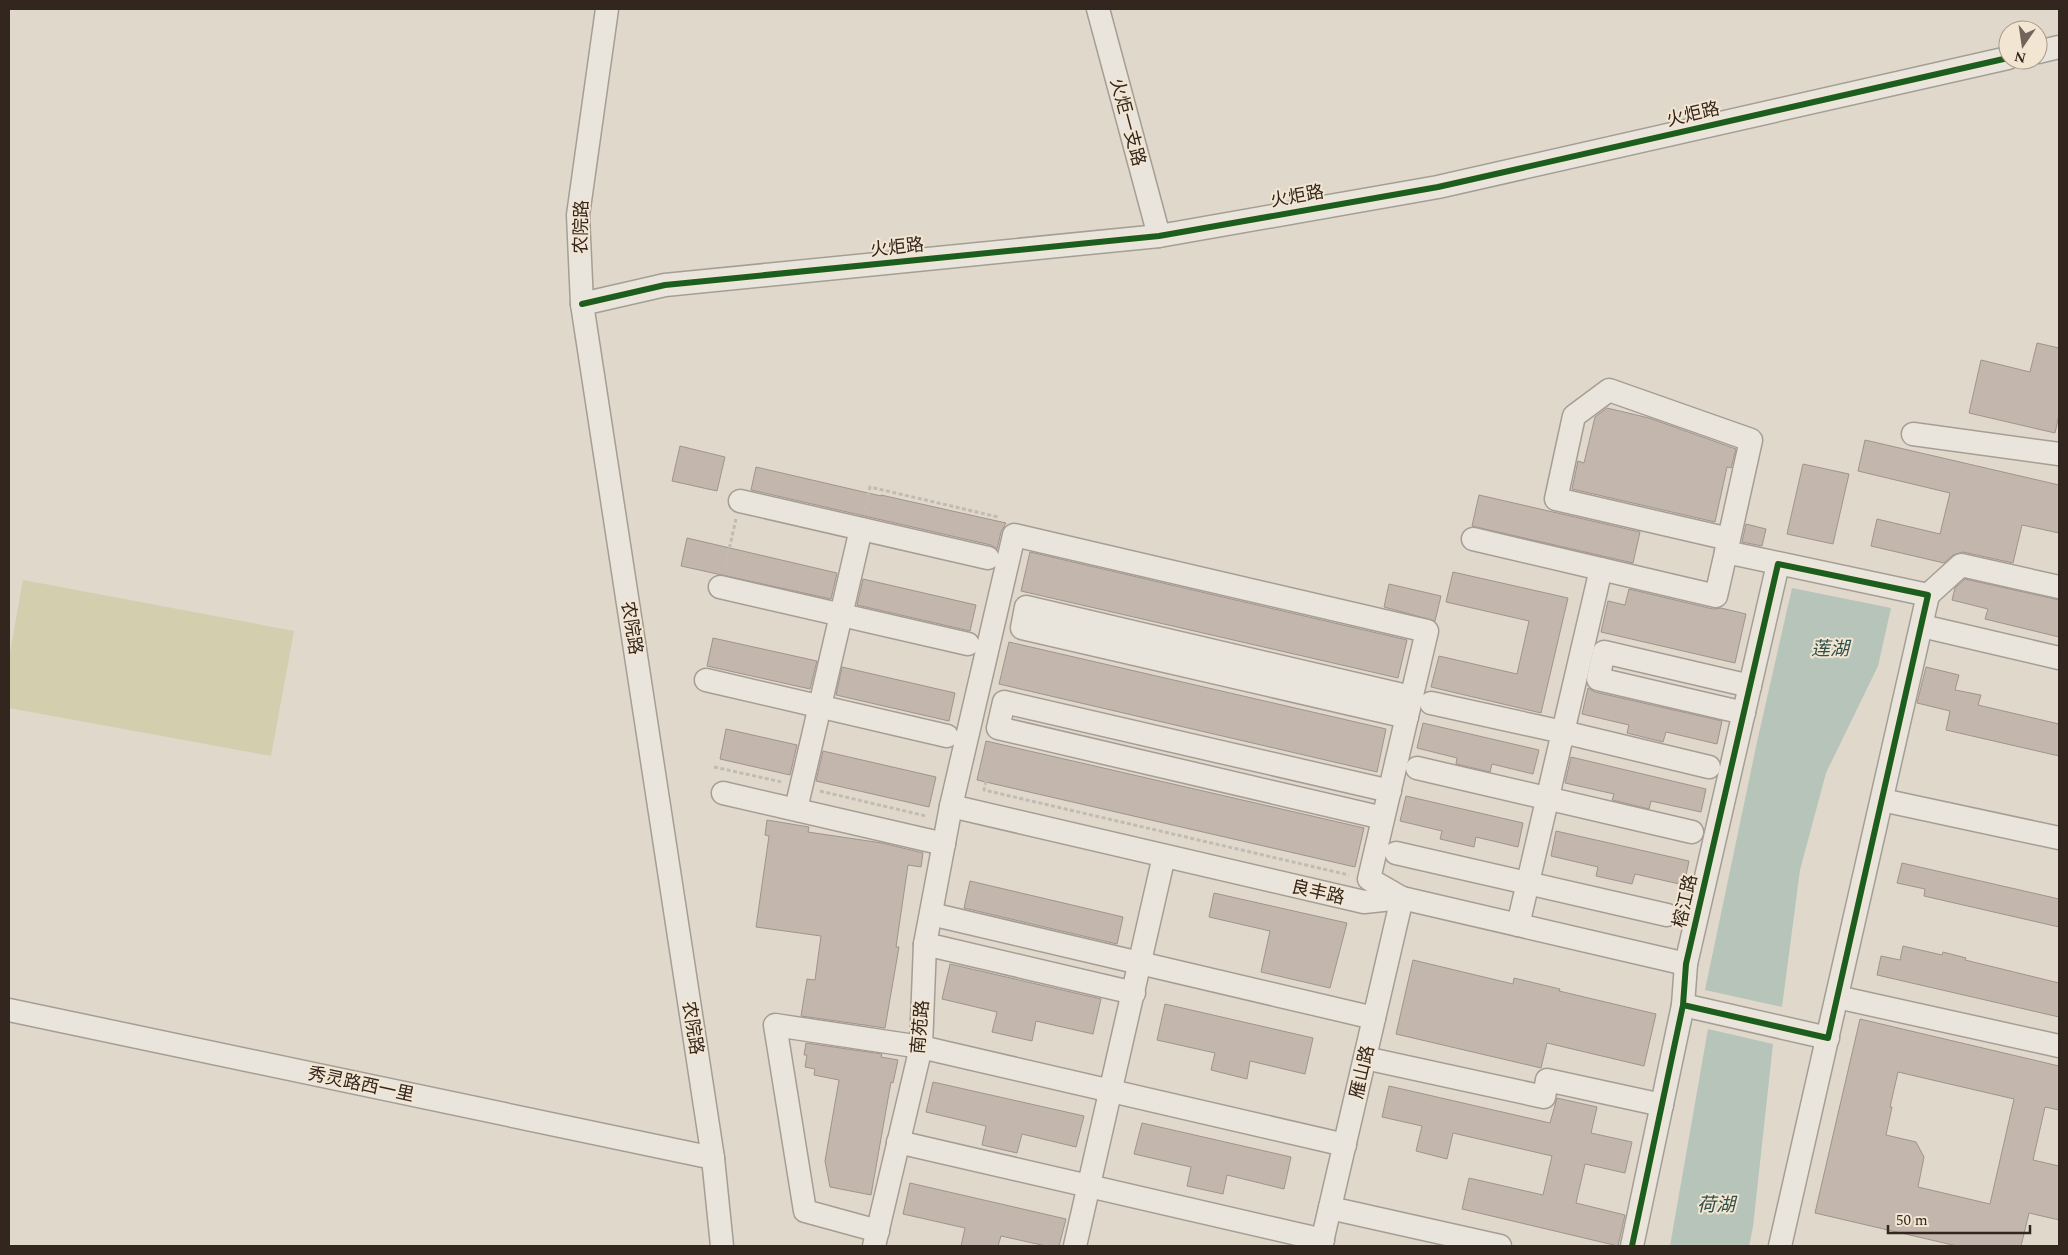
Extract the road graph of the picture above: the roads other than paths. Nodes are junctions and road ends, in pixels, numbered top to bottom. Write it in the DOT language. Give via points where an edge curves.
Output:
graph roads {
  1 [pos="607,9"];
  2 [pos="1098,9"];
  3 [pos="1998,60"];
  4 [pos="1159,236"];
  5 [pos="582,304"];
  6 [pos="1913,434"];
  7 [pos="2059,454"];
  8 [pos="740,501"];
  9 [pos="861,529"];
  10 [pos="1473,539"];
  11 [pos="1727,545"];
  12 [pos="988,558"];
  13 [pos="1778,564"];
  14 [pos="1601,569"];
  15 [pos="720,587"];
  16 [pos="2059,587"];
  17 [pos="1928,595"];
  18 [pos="841,614"];
  19 [pos="1922,626"];
  20 [pos="968,644"];
  21 [pos="2059,658"];
  22 [pos="706,680"];
  23 [pos="1750,686"];
  24 [pos="820,706"];
  25 [pos="1416,706"];
  26 [pos="1744,713"];
  27 [pos="1563,732"];
  28 [pos="947,736"];
  29 [pos="1709,767"];
  30 [pos="1416,768"];
  31 [pos="1390,791"];
  32 [pos="723,793"];
  33 [pos="1548,797"];
  34 [pos="1882,800"];
  35 [pos="951,806"];
  36 [pos="796,809"];
  37 [pos="1383,818"];
  38 [pos="1692,832"];
  39 [pos="2059,838"];
  40 [pos="944,844"];
  41 [pos="1396,853"];
  42 [pos="1164,856"];
  43 [pos="1528,883"];
  44 [pos="1402,898"];
  45 [pos="931,914"];
  46 [pos="1667,915"];
  47 [pos="1518,926"];
  48 [pos="925,944"];
  49 [pos="1141,964"];
  50 [pos="1686,964"];
  51 [pos="1134,993"];
  52 [pos="1837,997"];
  53 [pos="1683,1005"];
  54 [pos="9,1010"];
  55 [pos="1374,1018"];
  56 [pos="1828,1038"];
  57 [pos="921,1046"];
  58 [pos="2059,1046"];
  59 [pos="1365,1058"];
  60 [pos="1112,1091"];
  61 [pos="1662,1105"];
  62 [pos="898,1142"];
  63 [pos="1345,1145"];
  64 [pos="713,1158"];
  65 [pos="1089,1186"];
  66 [pos="1330,1208"];
  67 [pos="880,1242"];
  68 [pos="1322,1243"];
  69 [pos="722,1246"];
  70 [pos="1075,1246"];
  71 [pos="1500,1246"];
  72 [pos="1632,1246"];
  73 [pos="1780,1246"];
  1 -- 5 [label="street, 农院路" via="578,215"];
  2 -- 4 [label="street, 火炬一支路"];
  3 -- 4 [label="street, 火炬路" via="1438,187"];
  4 -- 5 [label="street, 火炬路" via="665,285"];
  5 -- 64 [label="street, 农院路"];
  6 -- 7 [label="street"];
  8 -- 9 [label="street"];
  9 -- 12 [label="street"];
  9 -- 18 [label="street"];
  10 -- 14 [label="street"];
  11 -- 11 [label="street" via="1751,440 1609,390 1574,416 1556,499"];
  11 -- 13 [label="street"];
  11 -- 14 [label="street" via="1716,596"];
  13 -- 17 [label="street"];
  13 -- 23 [label="street, 榕江路"];
  14 -- 27 [label="street"];
  15 -- 18 [label="street"];
  16 -- 17 [label="street" via="1961,565"];
  17 -- 19 [label="street"];
  18 -- 20 [label="street"];
  18 -- 24 [label="street"];
  19 -- 21 [label="street"];
  19 -- 34 [label="street"];
  22 -- 24 [label="street"];
  23 -- 26 [label="street, 榕江路"];
  23 -- 26 [label="street" via="1604,652 1598,679"];
  24 -- 28 [label="street"];
  24 -- 36 [label="street"];
  25 -- 25 [label="street" via="1026,607 1022,628"];
  25 -- 27 [label="street"];
  25 -- 31 [label="street"];
  25 -- 35 [label="street, 南苑路" via="1426,631 1014,535"];
  26 -- 50 [label="street, 榕江路"];
  27 -- 29 [label="street"];
  27 -- 33 [label="street"];
  30 -- 33 [label="street"];
  31 -- 37 [label="street"];
  31 -- 37 [label="street" via="1004,702 998,728"];
  32 -- 36 [label="street"];
  33 -- 38 [label="street"];
  33 -- 43 [label="street"];
  34 -- 39 [label="street"];
  34 -- 52 [label="street"];
  35 -- 40 [label="street, 南苑路"];
  35 -- 42 [label="street, 良丰路"];
  36 -- 40 [label="street"];
  37 -- 44 [label="street" via="1369,879"];
  40 -- 45 [label="street, 南苑路"];
  41 -- 43 [label="street"];
  42 -- 44 [label="street, 良丰路" via="1364,902"];
  42 -- 49 [label="street"];
  43 -- 46 [label="street"];
  43 -- 47 [label="street"];
  44 -- 47 [label="street, 良丰路"];
  44 -- 55 [label="street, 雁山路"];
  45 -- 48 [label="street, 南苑路"];
  45 -- 49 [label="street"];
  47 -- 50 [label="street, 良丰路"];
  48 -- 51 [label="street"];
  48 -- 57 [label="street, 南苑路"];
  49 -- 51 [label="street"];
  49 -- 55 [label="street"];
  50 -- 53 [label="street, 榕江路"];
  51 -- 60 [label="street"];
  52 -- 56 [label="street"];
  52 -- 58 [label="street"];
  53 -- 56 [label="street"];
  53 -- 61 [label="street, 榕江路"];
  54 -- 64 [label="street, 秀灵路西一里"];
  55 -- 59 [label="street, 雁山路"];
  56 -- 73 [label="street"];
  57 -- 60 [label="street"];
  57 -- 62 [label="street, 南苑路"];
  57 -- 67 [label="street" via="775,1024 805,1211"];
  59 -- 61 [label="street" via="1544,1097 1547,1080"];
  59 -- 63 [label="street, 雁山路"];
  60 -- 63 [label="street"];
  60 -- 65 [label="street"];
  61 -- 72 [label="street, 榕江路"];
  62 -- 65 [label="street"];
  62 -- 67 [label="street, 南苑路"];
  63 -- 66 [label="street, 雁山路"];
  64 -- 69 [label="street, 农院路"];
  65 -- 68 [label="street"];
  65 -- 70 [label="street"];
  66 -- 68 [label="street, 雁山路"];
  66 -- 71 [label="street"];
}
